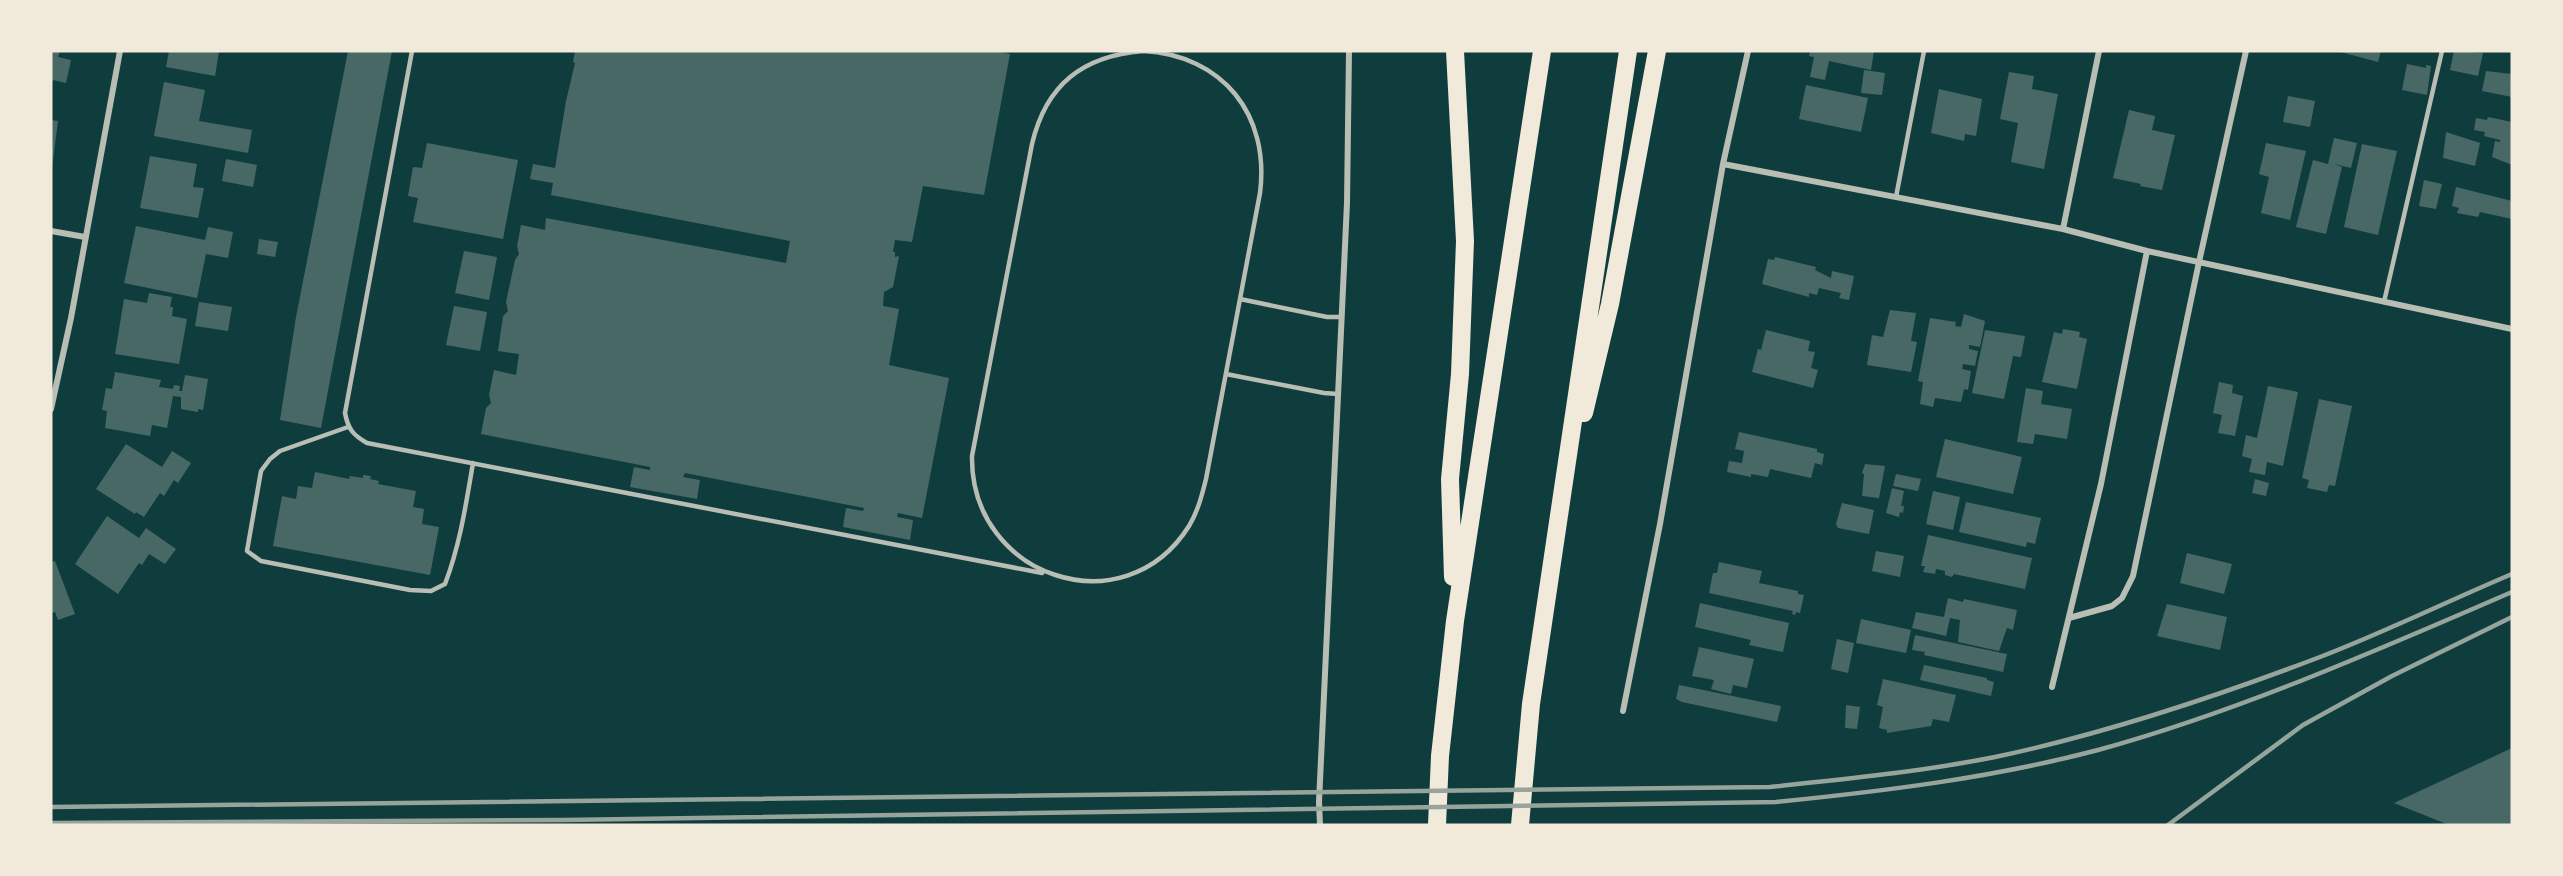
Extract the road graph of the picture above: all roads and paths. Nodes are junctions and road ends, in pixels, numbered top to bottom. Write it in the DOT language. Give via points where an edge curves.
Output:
graph roads {
  1 [pos="120,51"];
  2 [pos="412,51"];
  3 [pos="1151,51"];
  4 [pos="1349,51"];
  5 [pos="1455,51"];
  6 [pos="1542,51"];
  7 [pos="1628,51"];
  8 [pos="1657,51"];
  9 [pos="1748,51"];
  10 [pos="1924,51"];
  11 [pos="2099,51"];
  12 [pos="2246,51"];
  13 [pos="2442,51"];
  14 [pos="1723,164"];
  15 [pos="1896,197"];
  16 [pos="2063,229"];
  17 [pos="51,231"];
  18 [pos="85,237"];
  19 [pos="2147,251"];
  20 [pos="2199,262"];
  21 [pos="1240,299"];
  22 [pos="2384,302"];
  23 [pos="1342,317"];
  24 [pos="2512,329"];
  25 [pos="1226,374"];
  26 [pos="1338,394"];
  27 [pos="51,409"];
  28 [pos="348,427"];
  29 [pos="473,463"];
  30 [pos="1555,537"];
  31 [pos="1057,576"];
  32 [pos="2069,618"];
  33 [pos="1455,621"];
  34 [pos="2052,687"];
  35 [pos="1623,711"];
  36 [pos="1320,825"];
  37 [pos="1437,825"];
  38 [pos="1520,825"];
  1 -- 18 [label="street"];
  2 -- 28 [label="lane" via="345,413"];
  3 -- 21 [label="lane" via="1183,58 1210,71 1233,92 1254,126 1263,176"];
  3 -- 31 [label="lane" via="1113,56 1084,68 1060,86 1042,110 977,423 973,476 983,514 999,539 1014,553"];
  4 -- 23 [label="street"];
  5 -- 33 [label="highway" via="1465,241 1460,374 1450,479"];
  6 -- 33 [label="highway"];
  7 -- 30 [label="highway"];
  8 -- 30 [label="highway" via="1610,304"];
  9 -- 14 [label="street"];
  10 -- 15 [label="lane"];
  11 -- 16 [label="street"];
  12 -- 20 [label="street"];
  13 -- 22 [label="lane"];
  14 -- 15 [label="street"];
  14 -- 35 [label="street"];
  15 -- 16 [label="street"];
  16 -- 19 [label="street"];
  17 -- 18 [label="street"];
  18 -- 27 [label="street"];
  19 -- 20 [label="street"];
  19 -- 32 [label="street" via="2101,484"];
  20 -- 22 [label="street"];
  20 -- 32 [label="street" via="2133,576 2122,598 2112,606"];
  21 -- 23 [label="lane"];
  21 -- 25 [label="lane"];
  22 -- 24 [label="street"];
  23 -- 26 [label="street"];
  25 -- 26 [label="lane"];
  25 -- 31 [label="lane" via="1201,500 1182,535 1161,556 1126,574 1087,580"];
  26 -- 36 [label="street"];
  28 -- 29 [label="lane" via="367,443"];
  28 -- 29 [label="lane" via="280,451 261,471 247,551 261,561 431,591 444,584 450,570"];
  29 -- 31 [label="lane"];
  30 -- 38 [label="highway" via="1530,705"];
  32 -- 34 [label="street"];
  33 -- 37 [label="highway" via="1440,756"];
}
